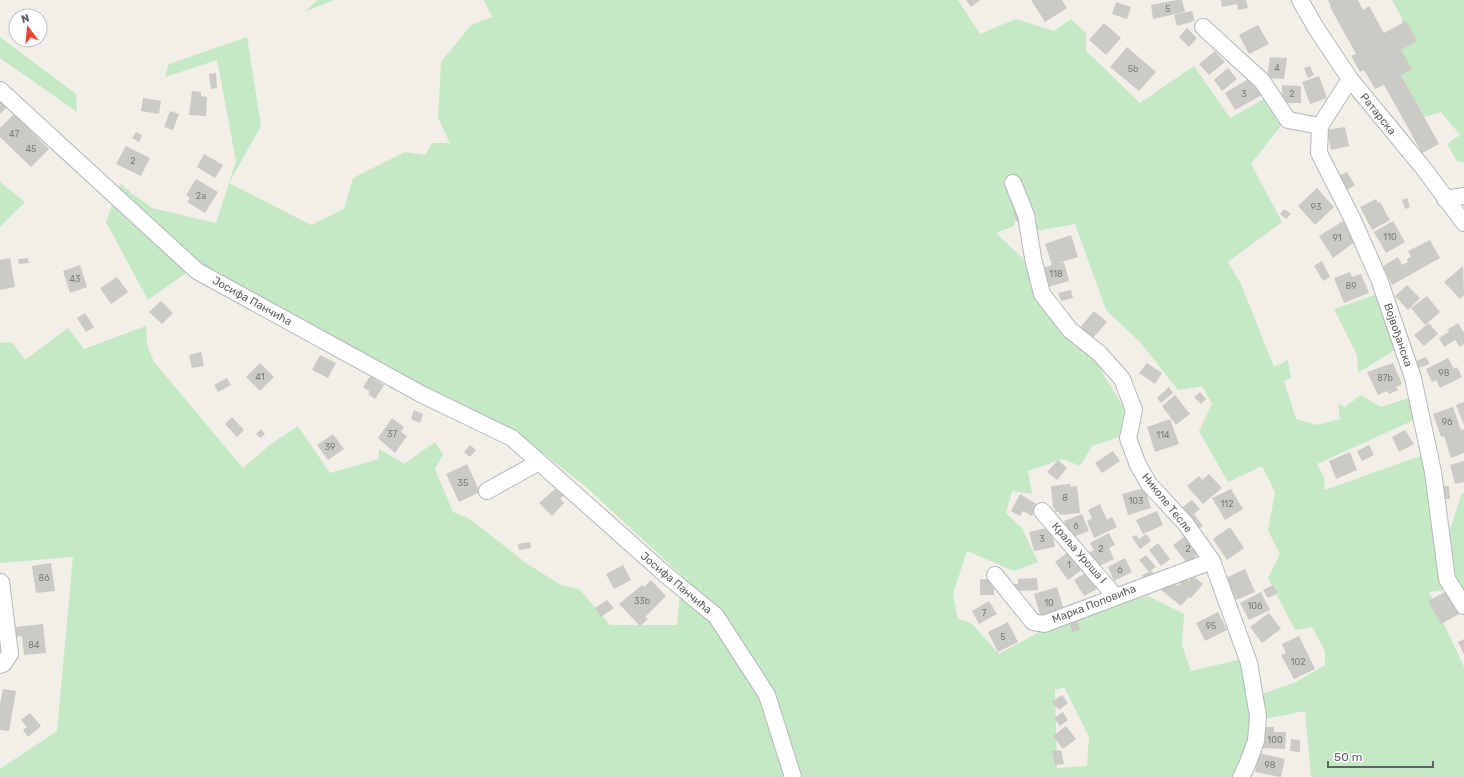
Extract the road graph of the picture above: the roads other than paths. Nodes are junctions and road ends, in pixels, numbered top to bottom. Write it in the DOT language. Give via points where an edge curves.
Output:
graph roads {
  1 [pos="1300,0"];
  2 [pos="1203,27"];
  3 [pos="1350,79"];
  4 [pos="0,90"];
  5 [pos="1320,126"];
  6 [pos="1013,183"];
  7 [pos="1464,196"];
  8 [pos="1445,199"];
  9 [pos="1464,223"];
  10 [pos="539,462"];
  11 [pos="487,491"];
  12 [pos="1042,511"];
  13 [pos="1212,561"];
  14 [pos="995,575"];
  15 [pos="1,582"];
  16 [pos="1115,596"];
  17 [pos="1464,606"];
  18 [pos="0,665"];
  19 [pos="793,777"];
  20 [pos="1241,777"];
  1 -- 3 [label="street, Ратарска"];
  2 -- 5 [label="street" via="1262,81 1288,120"];
  3 -- 5 [label="street"];
  3 -- 8 [label="street, Ратарска" via="1424,169"];
  4 -- 10 [label="street, Јосифа Панчића" via="197,271 423,395 512,438"];
  5 -- 17 [label="street, Војвођанска" via="1319,153 1379,279 1413,378 1433,472 1447,579"];
  6 -- 13 [label="street, Николе Тесле" via="1026,215 1042,294 1070,330 1100,354 1122,379 1134,410 1128,438 1138,465 1149,484 1186,524"];
  7 -- 8 [label="street"];
  8 -- 9 [label="street, Ратарска"];
  10 -- 11 [label="street"];
  10 -- 19 [label="street, Јосифа Панчића" via="716,616 767,695"];
  12 -- 16 [label="street, Краља Уроша I"];
  13 -- 16 [label="street, Марка Поповића"];
  13 -- 20 [label="street, Николе Тесле" via="1249,664 1258,716 1256,741"];
  14 -- 16 [label="street, Марка Поповића" via="1034,622 1044,624"];
  15 -- 18 [label="street" via="10,654"];
}
